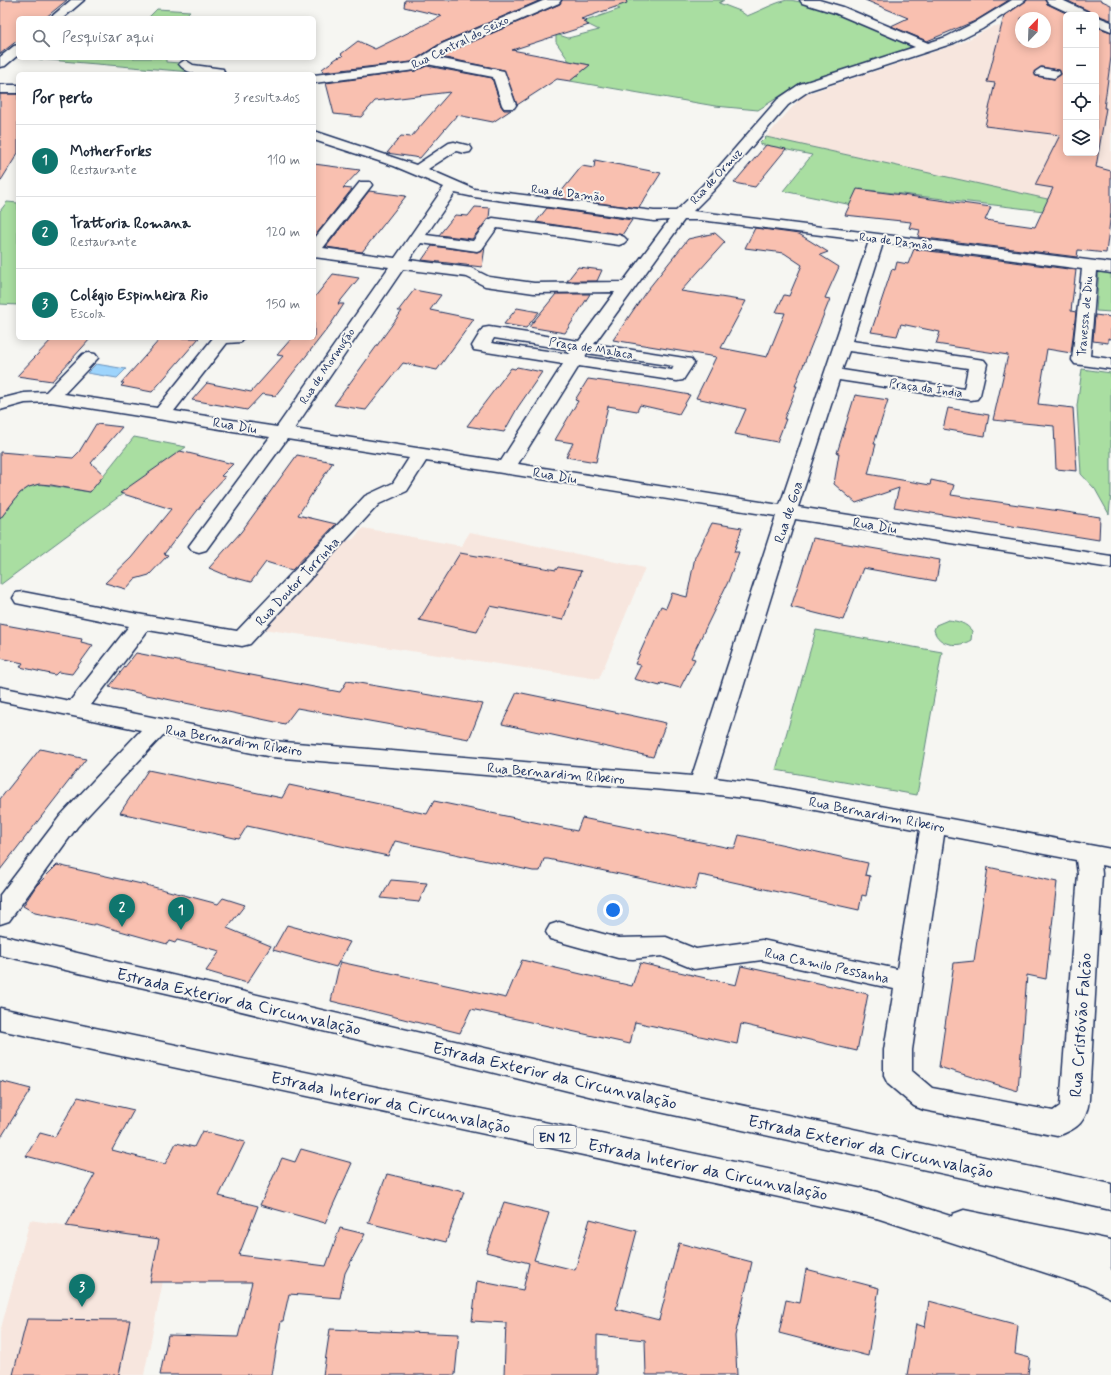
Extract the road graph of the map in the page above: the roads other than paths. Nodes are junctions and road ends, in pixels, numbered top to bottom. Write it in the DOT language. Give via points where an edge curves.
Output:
graph roads {
  1 [pos="78,0"];
  2 [pos="555,0"];
  3 [pos="806,0"];
  4 [pos="1020,0"];
  5 [pos="1052,0"];
  6 [pos="1078,12"];
  7 [pos="58,16"];
  8 [pos="926,47"];
  9 [pos="16,51"];
  10 [pos="427,60"];
  11 [pos="0,63"];
  12 [pos="185,64"];
  13 [pos="220,69"];
  14 [pos="1040,72"];
  15 [pos="1054,74"];
  16 [pos="316,79"];
  17 [pos="1,89"];
  18 [pos="16,89"];
  19 [pos="509,106"];
  20 [pos="316,136"];
  21 [pos="465,149"];
  22 [pos="417,170"];
  23 [pos="365,185"];
  24 [pos="453,185"];
  25 [pos="681,214"];
  26 [pos="417,238"];
  27 [pos="877,239"];
  28 [pos="619,240"];
  29 [pos="316,246"];
  30 [pos="316,252"];
  31 [pos="399,262"];
  32 [pos="1090,265"];
  33 [pos="1111,268"];
  34 [pos="627,287"];
  35 [pos="220,340"];
  36 [pos="842,345"];
  37 [pos="578,354"];
  38 [pos="89,358"];
  39 [pos="1111,364"];
  40 [pos="833,374"];
  41 [pos="51,397"];
  42 [pos="0,405"];
  43 [pos="162,414"];
  44 [pos="282,433"];
  45 [pos="421,454"];
  46 [pos="506,468"];
  47 [pos="788,511"];
  48 [pos="199,546"];
  49 [pos="1111,562"];
  50 [pos="23,598"];
  51 [pos="142,622"];
  52 [pos="0,694"];
  53 [pos="75,710"];
  54 [pos="157,727"];
  55 [pos="702,785"];
  56 [pos="933,825"];
  57 [pos="1099,856"];
  58 [pos="0,914"];
  59 [pos="560,932"];
  60 [pos="0,945"];
  61 [pos="909,982"];
  62 [pos="0,1019"];
  63 [pos="1111,1197"];
  64 [pos="862,1202"];
  65 [pos="1111,1254"];
  66 [pos="1111,1284"];
  1 -- 7 [label="main road"];
  2 -- 10 [label="main road, Rua Central do Seixo" via="446,47"];
  3 -- 8 [label="main road" via="839,10"];
  4 -- 8 [label="main road, Rua de Ormuz" via="950,40"];
  5 -- 6 [label="main road"];
  8 -- 25 [label="main road, Rua de Ormuz" via="805,87 792,94 708,188"];
  9 -- 11 [label="main road"];
  10 -- 16 [label="main road, Rua Central do Seixo" via="408,68"];
  10 -- 19 [label="main road" via="499,74"];
  12 -- 13 [label="main road" via="189,68"];
  14 -- 15 [label="main road"];
  17 -- 18 [label="main road"];
  20 -- 22 [label="main road, Rua de Damão"];
  21 -- 22 [label="main road" via="454,146"];
  22 -- 24 [label="main road, Rua de Damão"];
  23 -- 29 [label="main road"];
  24 -- 25 [label="main road, Rua de Damão" via="474,193 654,216 669,217"];
  24 -- 26 [label="main road, Rua de Mormugão"];
  25 -- 27 [label="main road, Rua de Damão"];
  25 -- 34 [label="main road, Rua de Ormuz"];
  26 -- 28 [label="main road" via="477,246 493,224"];
  26 -- 31 [label="main road, Rua de Mormugão"];
  27 -- 32 [label="main road, Rua de Damão"];
  27 -- 36 [label="main road, Rua de Goa"];
  30 -- 31 [label="main road"];
  31 -- 34 [label="main road" via="471,273 486,282 534,288"];
  31 -- 44 [label="main road, Rua de Mormugão"];
  32 -- 33 [label="main road, Rua de Damão"];
  32 -- 39 [label="main road, Travessa de Diu" via="1081,360"];
  34 -- 37 [label="main road, Rua de Ormuz"];
  35 -- 43 [label="main road"];
  36 -- 40 [label="main road, Rua de Goa"];
  36 -- 40 [label="main road, Praça da Índia" via="978,364 971,395"];
  37 -- 37 [label="main road, Praça de Malaca" via="685,363 678,376"];
  37 -- 46 [label="main road, Rua de Ormuz"];
  38 -- 41 [label="main road"];
  40 -- 47 [label="main road, Rua de Goa"];
  41 -- 42 [label="main road, Rua Diu" via="24,398"];
  41 -- 43 [label="main road, Rua Diu"];
  43 -- 44 [label="main road, Rua Diu"];
  44 -- 45 [label="main road, Rua Diu"];
  44 -- 48 [label="main road, Rua de Mormugão"];
  45 -- 46 [label="main road, Rua Diu"];
  45 -- 51 [label="main road, Rua Doutor Torrinha" via="400,487 372,500 242,639"];
  46 -- 47 [label="main road, Rua Diu"];
  47 -- 49 [label="main road, Rua Diu"];
  47 -- 55 [label="main road, Rua de Goa"];
  50 -- 51 [label="main road, Rua Doutor Torrinha"];
  51 -- 53 [label="main road"];
  52 -- 53 [label="main road, Rua Bernardim Ribeiro"];
  53 -- 54 [label="main road, Rua Bernardim Ribeiro"];
  54 -- 55 [label="main road, Rua Bernardim Ribeiro" via="272,749"];
  54 -- 58 [label="main road" via="69,822"];
  55 -- 56 [label="main road, Rua Bernardim Ribeiro" via="762,792"];
  56 -- 57 [label="main road, Rua Bernardim Ribeiro"];
  56 -- 61 [label="main road, Rua Cristóvão Falcão"];
  57 -- 61 [label="main road, Rua Cristóvão Falcão" via="1090,874 1074,1112 1057,1124 924,1098 898,1076 898,1050"];
  59 -- 61 [label="main road, Rua Camilo Pessanha" via="618,948 666,947 694,959 762,950"];
  60 -- 63 [label="main road, Estrada Exterior da Circunvalação" via="609,1089"];
  62 -- 64 [label="main road, Estrada Interior da Circunvalação / EN 12"];
  64 -- 65 [label="main road, Estrada Interior da Circunvalação / EN 12"];
  64 -- 66 [label="main road" via="1094,1275"];
}
